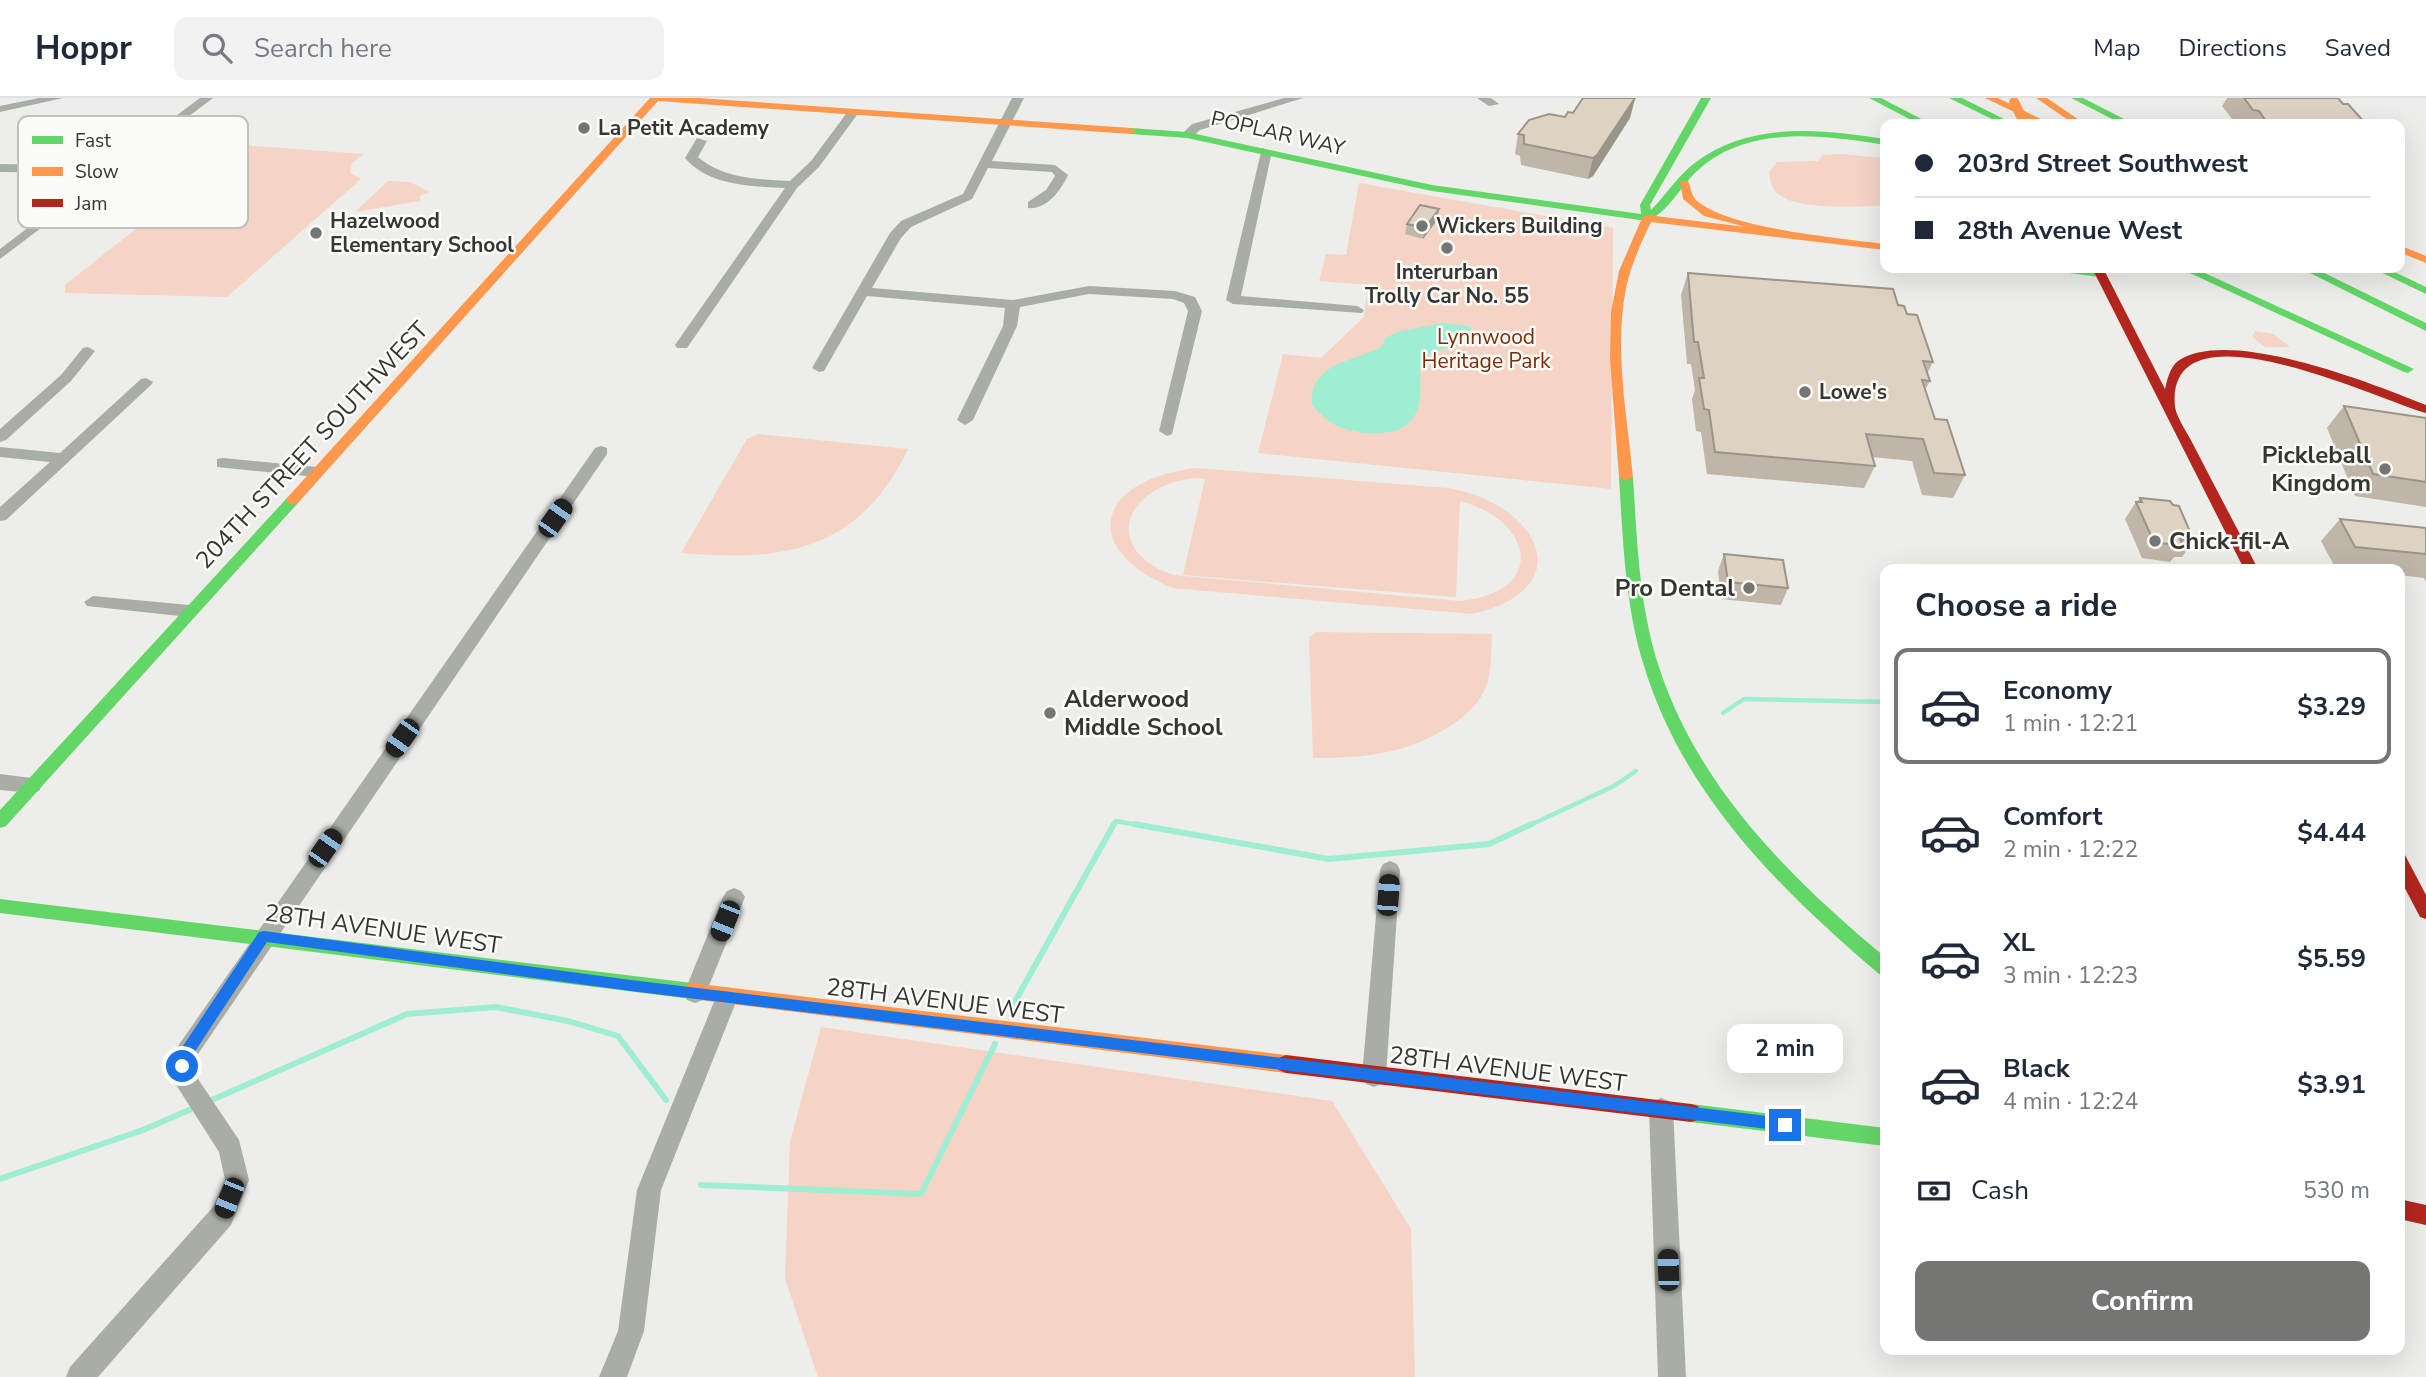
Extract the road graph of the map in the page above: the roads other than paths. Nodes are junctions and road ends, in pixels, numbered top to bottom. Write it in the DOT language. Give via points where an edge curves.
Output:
graph roads {
  1 [pos="57,98"];
  2 [pos="207,98"];
  3 [pos="656,98"];
  4 [pos="1018,98"];
  5 [pos="1297,98"];
  6 [pos="1706,98"];
  7 [pos="1874,98"];
  8 [pos="1954,98"];
  9 [pos="1990,98"];
  10 [pos="2041,98"];
  11 [pos="2076,98"];
  12 [pos="2013,100"];
  13 [pos="0,108"];
  14 [pos="853,112"];
  15 [pos="184,116"];
  16 [pos="1916,119"];
  17 [pos="1998,119"];
  18 [pos="2022,119"];
  19 [pos="2035,119"];
  20 [pos="2072,119"];
  21 [pos="2119,119"];
  22 [pos="1006,123"];
  23 [pos="1187,135"];
  24 [pos="701,141"];
  25 [pos="1880,141"];
  26 [pos="1266,151"];
  27 [pos="985,164"];
  28 [pos="0,168"];
  29 [pos="18,168"];
  30 [pos="1684,183"];
  31 [pos="793,186"];
  32 [pos="1033,205"];
  33 [pos="1647,218"];
  34 [pos="36,228"];
  35 [pos="1795,236"];
  36 [pos="1880,246"];
  37 [pos="2405,251"];
  38 [pos="0,255"];
  39 [pos="2426,260"];
  40 [pos="2099,273"];
  41 [pos="2197,273"];
  42 [pos="2218,273"];
  43 [pos="2316,273"];
  44 [pos="2360,273"];
  45 [pos="2388,273"];
  46 [pos="2426,291"];
  47 [pos="864,292"];
  48 [pos="1013,304"];
  49 [pos="2426,304"];
  50 [pos="1357,310"];
  51 [pos="2426,327"];
  52 [pos="682,345"];
  53 [pos="88,351"];
  54 [pos="820,368"];
  55 [pos="2407,369"];
  56 [pos="2426,378"];
  57 [pos="146,382"];
  58 [pos="2169,409"];
  59 [pos="2426,409"];
  60 [pos="965,419"];
  61 [pos="1167,431"];
  62 [pos="0,437"];
  63 [pos="0,452"];
  64 [pos="601,452"];
  65 [pos="64,458"];
  66 [pos="223,463"];
  67 [pos="317,472"];
  68 [pos="0,516"];
  69 [pos="2248,564"];
  70 [pos="93,602"];
  71 [pos="189,611"];
  72 [pos="0,782"];
  73 [pos="32,785"];
  74 [pos="0,821"];
  75 [pos="1390,870"];
  76 [pos="2405,872"];
  77 [pos="734,897"];
  78 [pos="0,906"];
  79 [pos="2426,912"];
  80 [pos="264,936"];
  81 [pos="1880,964"];
  82 [pos="695,993"];
  83 [pos="727,997"];
  84 [pos="1374,1076"];
  85 [pos="1661,1109"];
  86 [pos="1880,1136"];
  87 [pos="2405,1210"];
  88 [pos="2426,1214"];
  89 [pos="80,1377"];
  90 [pos="613,1377"];
  91 [pos="1672,1377"];
  1 -- 13 [label="street"];
  2 -- 15 [label="street"];
  3 -- 14 [label="main road, POPLAR WAY"];
  3 -- 67 [label="main road, 204TH STREET SOUTHWEST"];
  4 -- 22 [label="street"];
  5 -- 23 [label="street" via="1196,127"];
  6 -- 33 [label="main road" via="1645,205"];
  7 -- 16 [label="main road"];
  8 -- 17 [label="main road"];
  9 -- 19 [label="main road"];
  10 -- 20 [label="main road"];
  11 -- 21 [label="main road"];
  12 -- 18 [label="main road, bridge"];
  14 -- 22 [label="main road, POPLAR WAY"];
  14 -- 31 [label="street"];
  22 -- 23 [label="main road, POPLAR WAY"];
  22 -- 27 [label="street"];
  23 -- 26 [label="main road, POPLAR WAY"];
  24 -- 31 [label="street" via="691,158 698,166 734,180"];
  25 -- 30 [label="main road" via="1814,134 1749,141 1713,154"];
  26 -- 33 [label="main road, POPLAR WAY" via="1432,188"];
  26 -- 50 [label="street" via="1233,300"];
  27 -- 32 [label="street" via="1055,169 1062,175 1053,192"];
  27 -- 47 [label="street" via="968,196 906,224"];
  28 -- 29 [label="street"];
  30 -- 33 [label="main road" via="1667,206"];
  30 -- 35 [label="main road" via="1688,199 1708,214"];
  31 -- 52 [label="street"];
  33 -- 35 [label="main road, POPLAR WAY"];
  33 -- 81 [label="main road" via="1620,285 1616,312 1633,559 1652,668 1674,726 1723,801 1818,912"];
  34 -- 38 [label="street"];
  35 -- 36 [label="main road, POPLAR WAY"];
  37 -- 39 [label="main road"];
  40 -- 58 [label="main road"];
  41 -- 55 [label="main road"];
  42 -- 55 [label="main road"];
  43 -- 51 [label="main road"];
  44 -- 49 [label="main road"];
  45 -- 46 [label="main road"];
  47 -- 48 [label="street"];
  47 -- 54 [label="street"];
  48 -- 60 [label="street" via="1010,326"];
  48 -- 61 [label="street" via="1089,290 1190,300 1195,311"];
  53 -- 62 [label="street" via="66,379"];
  55 -- 56 [label="main road"];
  57 -- 65 [label="street"];
  58 -- 59 [label="main road" via="2184,362 2195,356 2225,353 2322,372"];
  58 -- 69 [label="main road"];
  63 -- 65 [label="street"];
  64 -- 80 [label="street"];
  65 -- 68 [label="street"];
  66 -- 67 [label="street"];
  67 -- 71 [label="main road, 204TH STREET SOUTHWEST"];
  70 -- 71 [label="street"];
  71 -- 73 [label="main road, 204TH STREET SOUTHWEST"];
  72 -- 73 [label="street"];
  73 -- 74 [label="main road, 204TH STREET SOUTHWEST"];
  75 -- 84 [label="street"];
  76 -- 79 [label="main road"];
  77 -- 82 [label="street"];
  78 -- 80 [label="main road, 28TH AVENUE WEST"];
  80 -- 82 [label="main road, 28TH AVENUE WEST"];
  80 -- 89 [label="street" via="186,1053 182,1066 185,1080 230,1149 237,1180 222,1216"];
  82 -- 83 [label="main road, 28TH AVENUE WEST"];
  83 -- 84 [label="main road, 28TH AVENUE WEST"];
  83 -- 90 [label="street" via="649,1190 631,1331"];
  84 -- 85 [label="main road, 28TH AVENUE WEST"];
  85 -- 86 [label="main road, 28TH AVENUE WEST"];
  85 -- 91 [label="street"];
  87 -- 88 [label="main road"];
}
